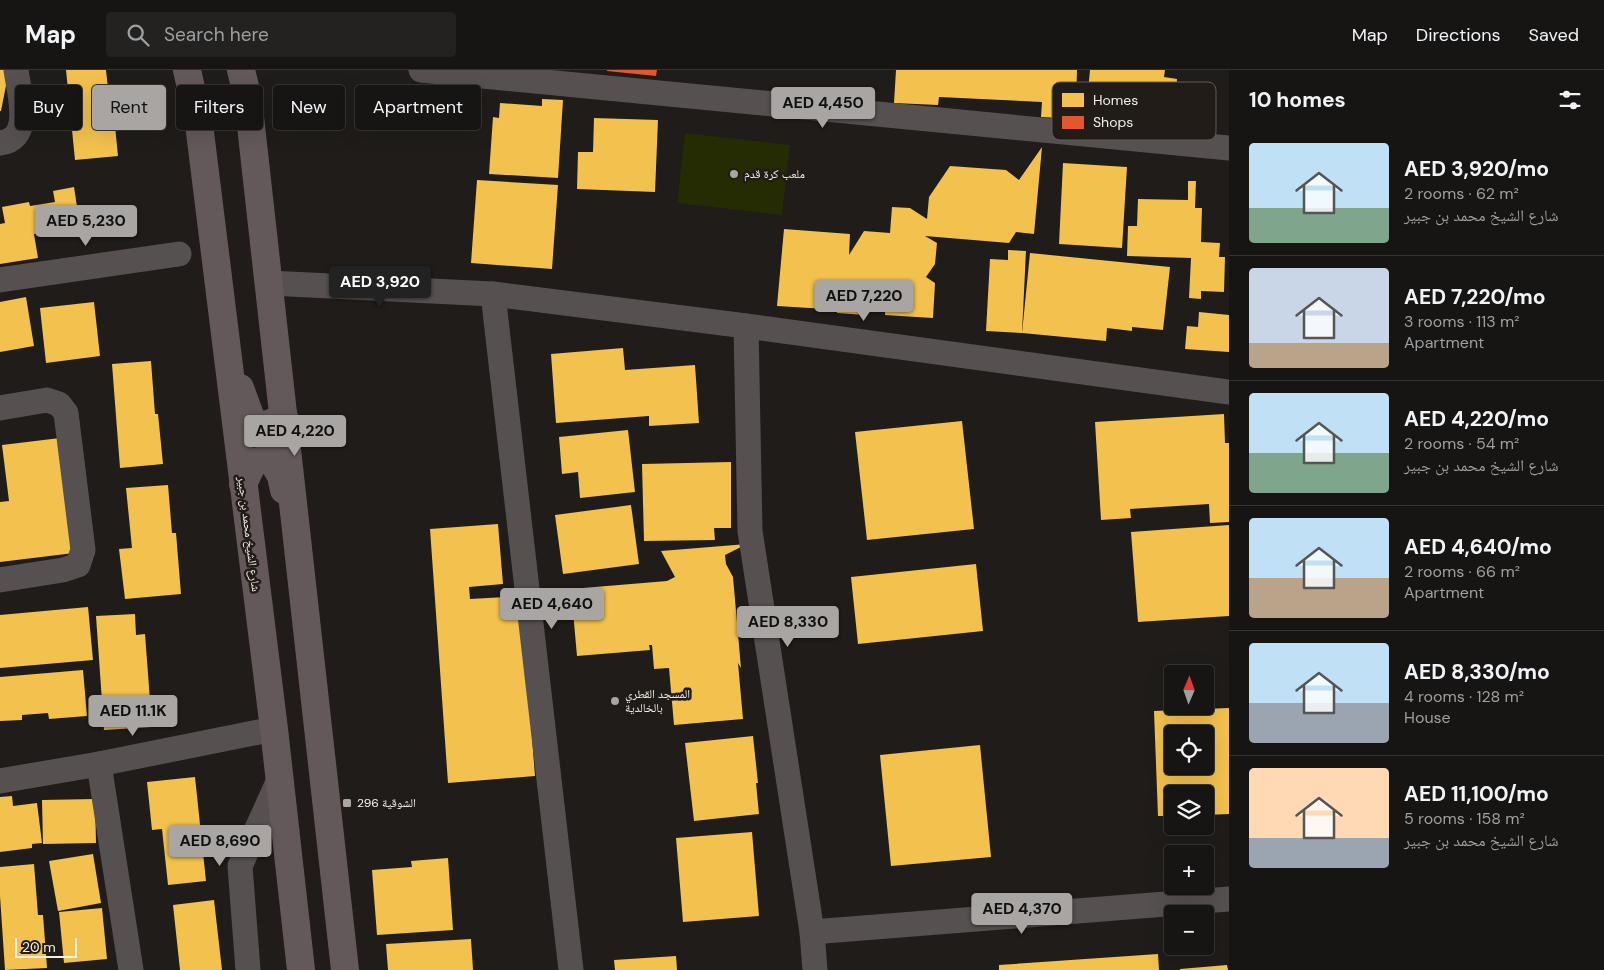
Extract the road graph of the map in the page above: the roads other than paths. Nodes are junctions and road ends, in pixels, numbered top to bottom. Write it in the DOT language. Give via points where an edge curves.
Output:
graph roads {
  1 [pos="16,70"];
  2 [pos="186,70"];
  3 [pos="241,70"];
  4 [pos="421,70"];
  5 [pos="1052,131"];
  6 [pos="1146,140"];
  7 [pos="0,143"];
  8 [pos="1229,148"];
  9 [pos="178,254"];
  10 [pos="0,280"];
  11 [pos="269,283"];
  12 [pos="493,294"];
  13 [pos="746,326"];
  14 [pos="227,354"];
  15 [pos="1229,392"];
  16 [pos="0,408"];
  17 [pos="284,417"];
  18 [pos="243,484"];
  19 [pos="299,557"];
  20 [pos="0,580"];
  21 [pos="274,729"];
  22 [pos="99,764"];
  23 [pos="280,780"];
  24 [pos="0,781"];
  25 [pos="1229,899"];
  26 [pos="812,932"];
  27 [pos="131,970"];
  28 [pos="248,970"];
  29 [pos="301,970"];
  30 [pos="345,970"];
  31 [pos="571,970"];
  32 [pos="815,970"];
  1 -- 7 [label="street" via="21,127 14,138"];
  2 -- 14 [label="main road, شارع الشيخ محمد بن جبير" via="199,124"];
  3 -- 11 [label="main road" via="248,99"];
  4 -- 5 [label="street"];
  6 -- 8 [label="street"];
  9 -- 10 [label="street"];
  11 -- 12 [label="street"];
  11 -- 17 [label="main road"];
  12 -- 13 [label="street"];
  12 -- 31 [label="street"];
  13 -- 15 [label="street"];
  13 -- 26 [label="street" via="750,531"];
  14 -- 17 [label="main road" via="252,421 265,426"];
  14 -- 18 [label="main road, شارع الشيخ محمد بن جبير"];
  16 -- 20 [label="street" via="47,400 59,404 66,413 83,550 78,565"];
  17 -- 19 [label="main road"];
  18 -- 19 [label="main road" via="253,463 270,458 281,476"];
  18 -- 21 [label="main road, شارع الشيخ محمد بن جبير"];
  19 -- 30 [label="main road"];
  21 -- 22 [label="street"];
  21 -- 23 [label="main road, شارع الشيخ محمد بن جبير"];
  22 -- 24 [label="street"];
  22 -- 27 [label="street"];
  23 -- 28 [label="street" via="240,866"];
  23 -- 29 [label="main road, شارع الشيخ محمد بن جبير"];
  25 -- 26 [label="street"];
  26 -- 32 [label="street"];
}
